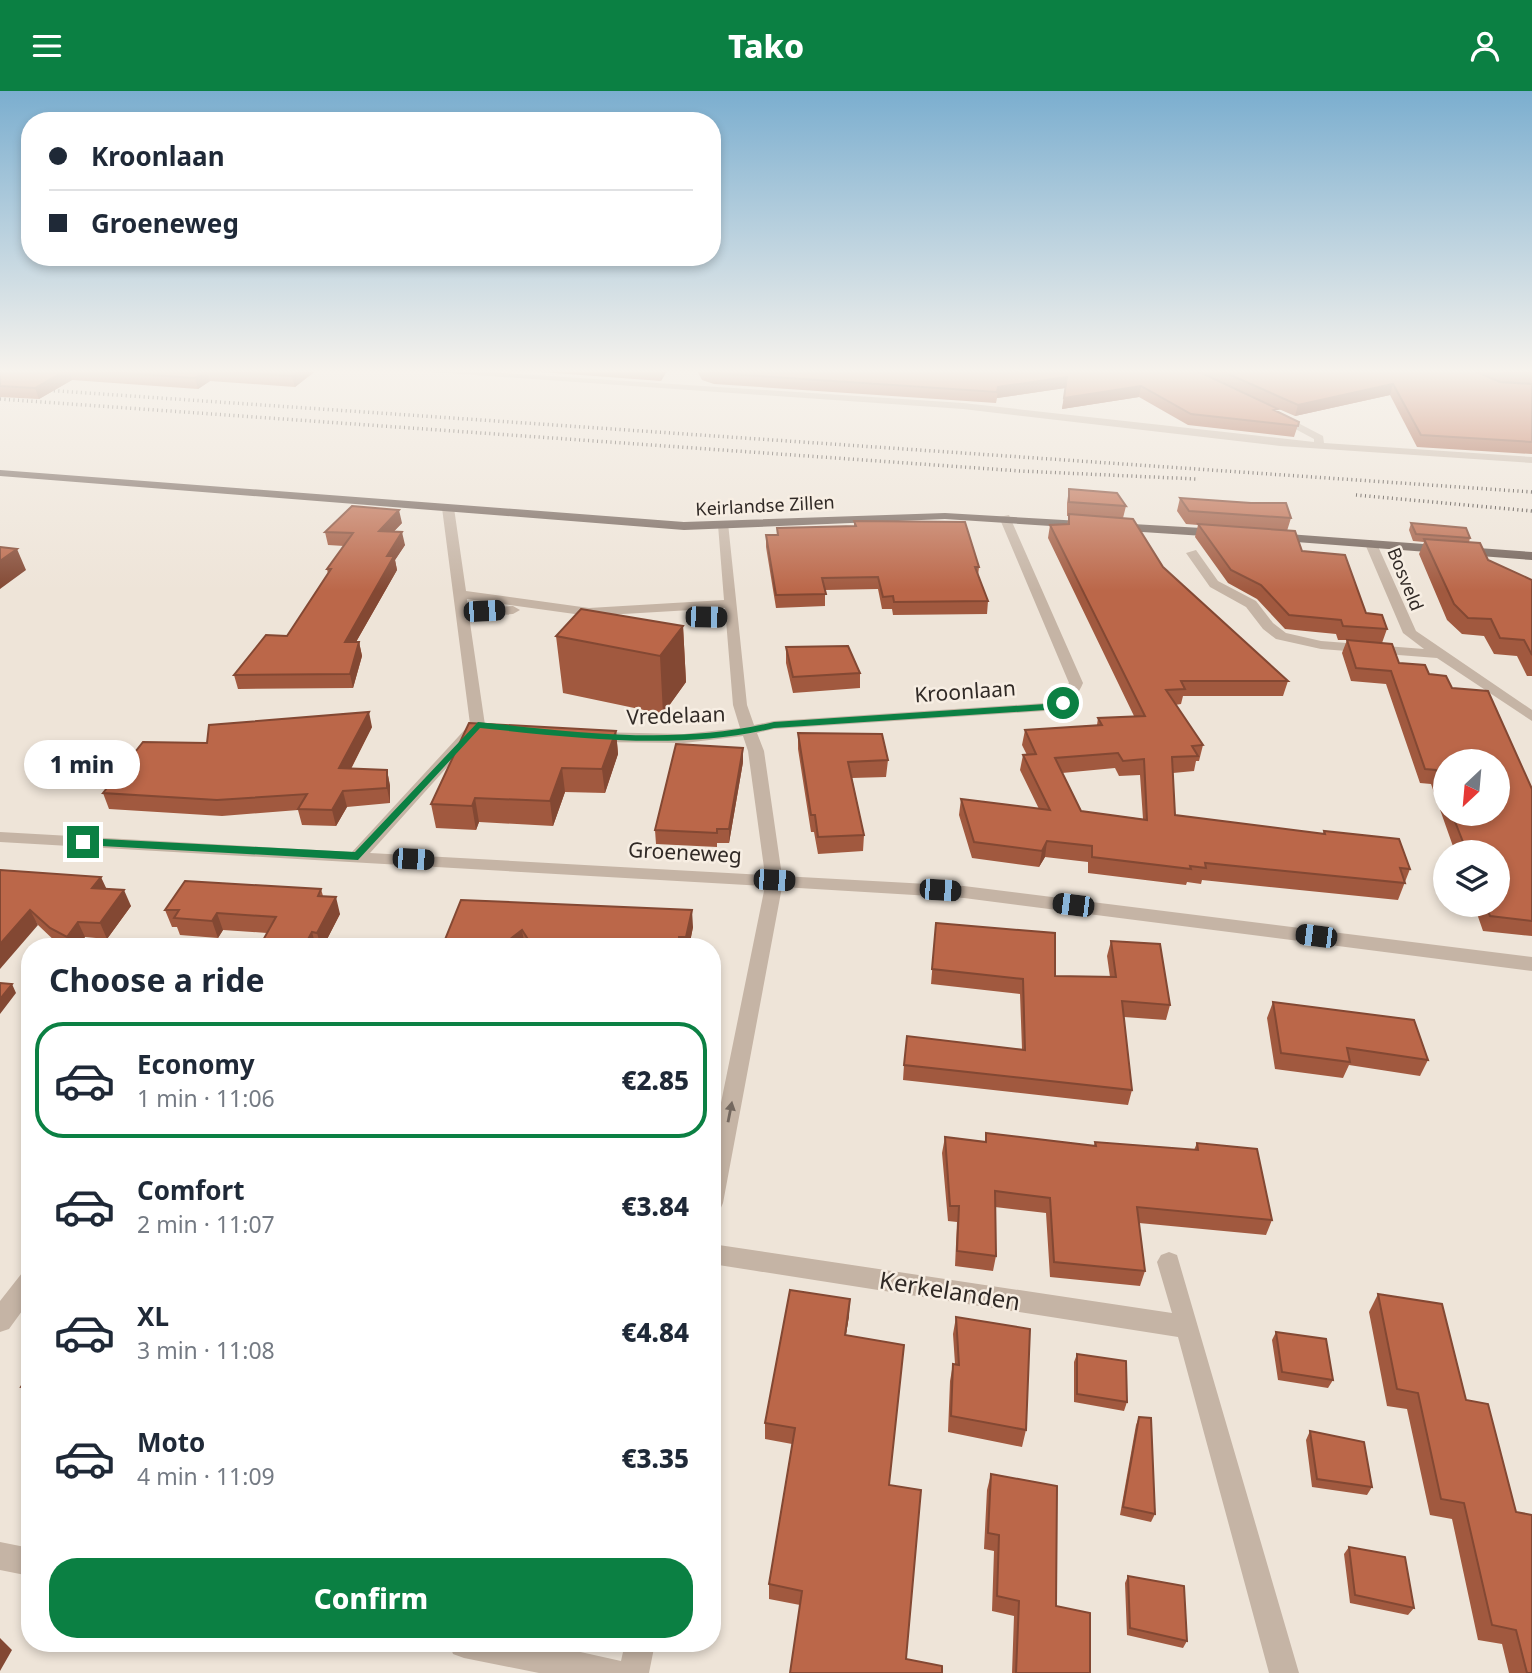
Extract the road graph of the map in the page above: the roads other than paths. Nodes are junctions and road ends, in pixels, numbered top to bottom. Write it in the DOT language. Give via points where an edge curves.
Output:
graph roads {
  1 [pos="1292,443"];
  2 [pos="1320,443"];
  3 [pos="1320,446"];
  4 [pos="1532,460"];
  5 [pos="0,473"];
  6 [pos="448,508"];
  7 [pos="1004,517"];
  8 [pos="724,524"];
  9 [pos="1236,534"];
  10 [pos="1263,536"];
  11 [pos="1371,544"];
  12 [pos="1192,553"];
  13 [pos="1532,556"];
  14 [pos="460,594"];
  15 [pos="552,609"];
  16 [pos="731,610"];
  17 [pos="462,613"];
  18 [pos="1438,653"];
  19 [pos="1532,717"];
  20 [pos="750,731"];
  21 [pos="580,736"];
  22 [pos="0,837"];
  23 [pos="358,856"];
  24 [pos="774,880"];
  25 [pos="1532,964"];
  26 [pos="721,1158"];
  27 [pos="721,1255"];
  28 [pos="1170,1262"];
  29 [pos="21,1292"];
  30 [pos="0,1321"];
  31 [pos="1188,1327"];
  32 [pos="0,1556"];
  33 [pos="21,1560"];
  34 [pos="509,1652"];
  35 [pos="638,1652"];
  36 [pos="614,1673"];
  37 [pos="634,1673"];
  38 [pos="1284,1673"];
  1 -- 3 [label="street"];
  2 -- 3 [label="street"];
  3 -- 4 [label="street"];
  5 -- 6 [label="main road, Keirlandse Zillen"];
  6 -- 8 [label="main road, Keirlandse Zillen" via="646,524"];
  6 -- 14 [label="street"];
  7 -- 8 [label="main road, Keirlandse Zillen" via="880,516"];
  7 -- 9 [label="main road, Keirlandse Zillen"];
  7 -- 20 [label="street, Kroonlaan" via="1076,683 1070,698 1045,707 774,725"];
  8 -- 16 [label="street"];
  10 -- 11 [label="main road"];
  11 -- 13 [label="main road"];
  11 -- 18 [label="street, Bosveld" via="1404,625"];
  12 -- 18 [label="street" via="1214,584 1251,604 1281,636 1302,643"];
  14 -- 15 [label="street"];
  14 -- 17 [label="street"];
  15 -- 16 [label="street" via="655,616"];
  15 -- 17 [label="street"];
  16 -- 20 [label="street" via="740,705"];
  17 -- 23 [label="street" via="485,726"];
  18 -- 19 [label="street, Bosveld"];
  20 -- 21 [label="street, Vredelaan" via="730,736 640,739"];
  20 -- 24 [label="street"];
  22 -- 23 [label="street, Groeneweg"];
  23 -- 24 [label="street, Groeneweg"];
  24 -- 25 [label="street, Groeneweg" via="964,892"];
  26 -- 24 [label="street, one-way"];
  27 -- 31 [label="street, Kerkelanden"];
  28 -- 31 [label="street"];
  29 -- 30 [label="street"];
  31 -- 38 [label="street"];
  32 -- 33 [label="street"];
  34 -- 36 [label="street"];
  35 -- 37 [label="street"];
}
